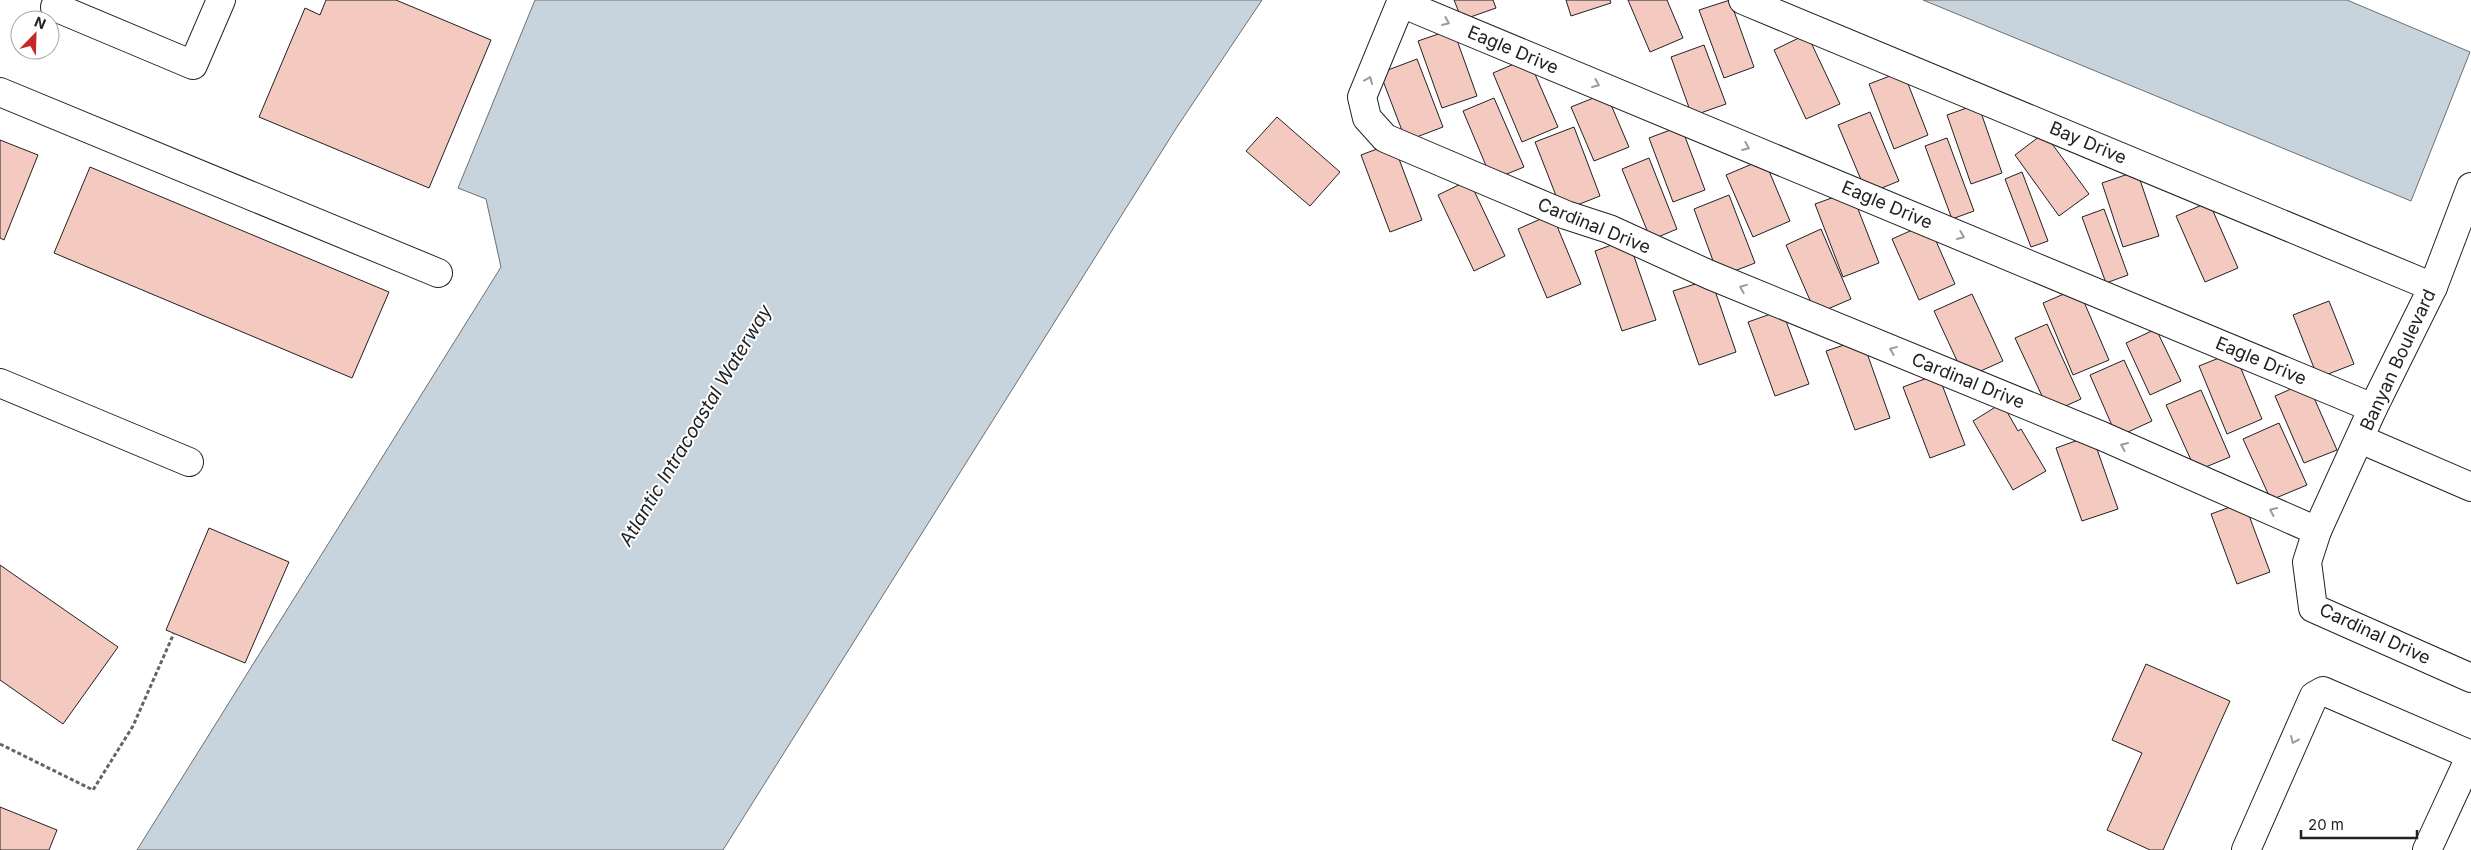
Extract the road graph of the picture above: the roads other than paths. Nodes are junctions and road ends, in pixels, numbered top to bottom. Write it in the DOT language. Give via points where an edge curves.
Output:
graph roads {
  1 [pos="58,0"];
  2 [pos="221,0"];
  3 [pos="1743,0"];
  4 [pos="1402,1"];
  5 [pos="0,92"];
  6 [pos="2471,187"];
  7 [pos="438,273"];
  8 [pos="2433,287"];
  9 [pos="0,383"];
  10 [pos="2373,408"];
  11 [pos="2360,440"];
  12 [pos="189,462"];
  13 [pos="2471,487"];
  14 [pos="2317,531"];
  15 [pos="2471,678"];
  16 [pos="2471,755"];
  17 [pos="2246,850"];
  18 [pos="2427,850"];
  1 -- 2 [label="street" via="55,7 194,65"];
  3 -- 8 [label="street, Bay Drive"];
  4 -- 10 [label="street, Eagle Drive, one-way"];
  14 -- 4 [label="street, Cardinal Drive, one-way" via="2102,436 1385,138 1367,118 1362,97"];
  5 -- 7 [label="street"];
  6 -- 8 [label="street, Banyan Boulevard"];
  8 -- 10 [label="street, Banyan Boulevard"];
  9 -- 12 [label="street"];
  10 -- 11 [label="street, Banyan Boulevard"];
  11 -- 13 [label="street"];
  11 -- 14 [label="street, Banyan Boulevard"];
  14 -- 15 [label="street, Cardinal Drive" via="2307,562 2313,608"];
  16 -- 17 [label="street, one-way" via="2323,691 2314,696"];
  16 -- 18 [label="street"];
}
